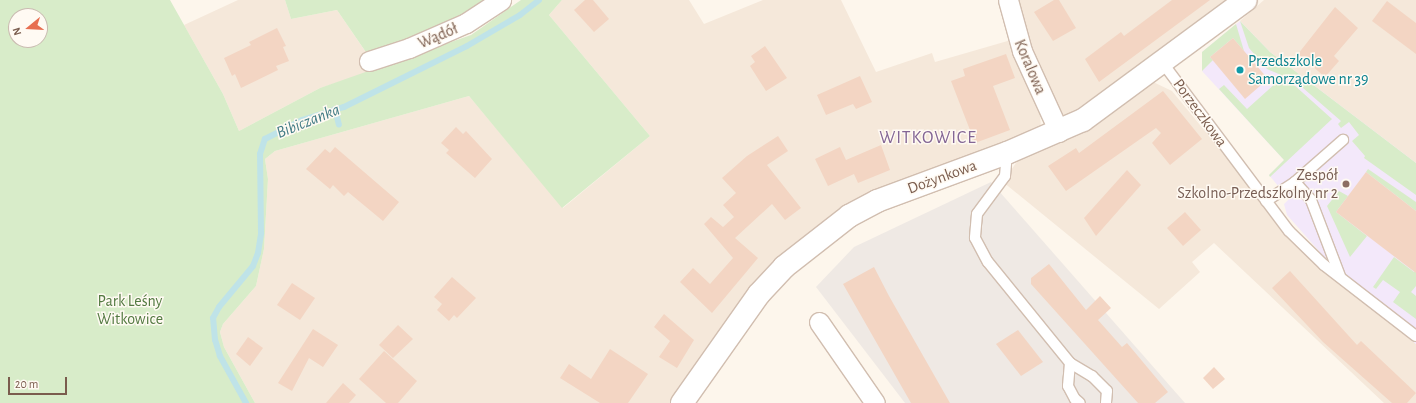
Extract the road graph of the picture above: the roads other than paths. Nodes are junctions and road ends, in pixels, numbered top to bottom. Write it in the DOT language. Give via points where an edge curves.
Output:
graph roads {
  1 [pos="501,0"];
  2 [pos="1008,0"];
  3 [pos="1246,0"];
  4 [pos="369,61"];
  5 [pos="1162,62"];
  6 [pos="1059,132"];
  7 [pos="1343,140"];
  8 [pos="1007,153"];
  9 [pos="1295,182"];
  10 [pos="1266,201"];
  11 [pos="1340,276"];
  12 [pos="819,322"];
  13 [pos="1416,336"];
  14 [pos="1070,363"];
  15 [pos="682,403"];
  16 [pos="875,403"];
  17 [pos="1080,403"];
  18 [pos="1106,403"];
  1 -- 4 [label="street, Wądół" via="466,24 409,48"];
  2 -- 6 [label="street, Koralowa" via="1022,51"];
  3 -- 5 [label="street, Dożynkowa"];
  5 -- 6 [label="street, Dożynkowa" via="1083,120"];
  5 -- 10 [label="lane, Porzeczkowa"];
  6 -- 8 [label="street, Dożynkowa"];
  7 -- 9 [label="lane"];
  8 -- 14 [label="lane" via="1005,176 977,214 975,238 988,262"];
  8 -- 15 [label="street, Dożynkowa" via="877,201 849,216 815,241 784,267 758,294"];
  9 -- 10 [label="lane"];
  9 -- 11 [label="lane" via="1311,200"];
  10 -- 11 [label="lane, Porzeczkowa" via="1289,231 1314,256"];
  11 -- 13 [label="lane, Porzeczkowa"];
  12 -- 16 [label="street"];
  14 -- 17 [label="lane" via="1068,386"];
  14 -- 18 [label="lane" via="1092,376 1107,392"];
}
